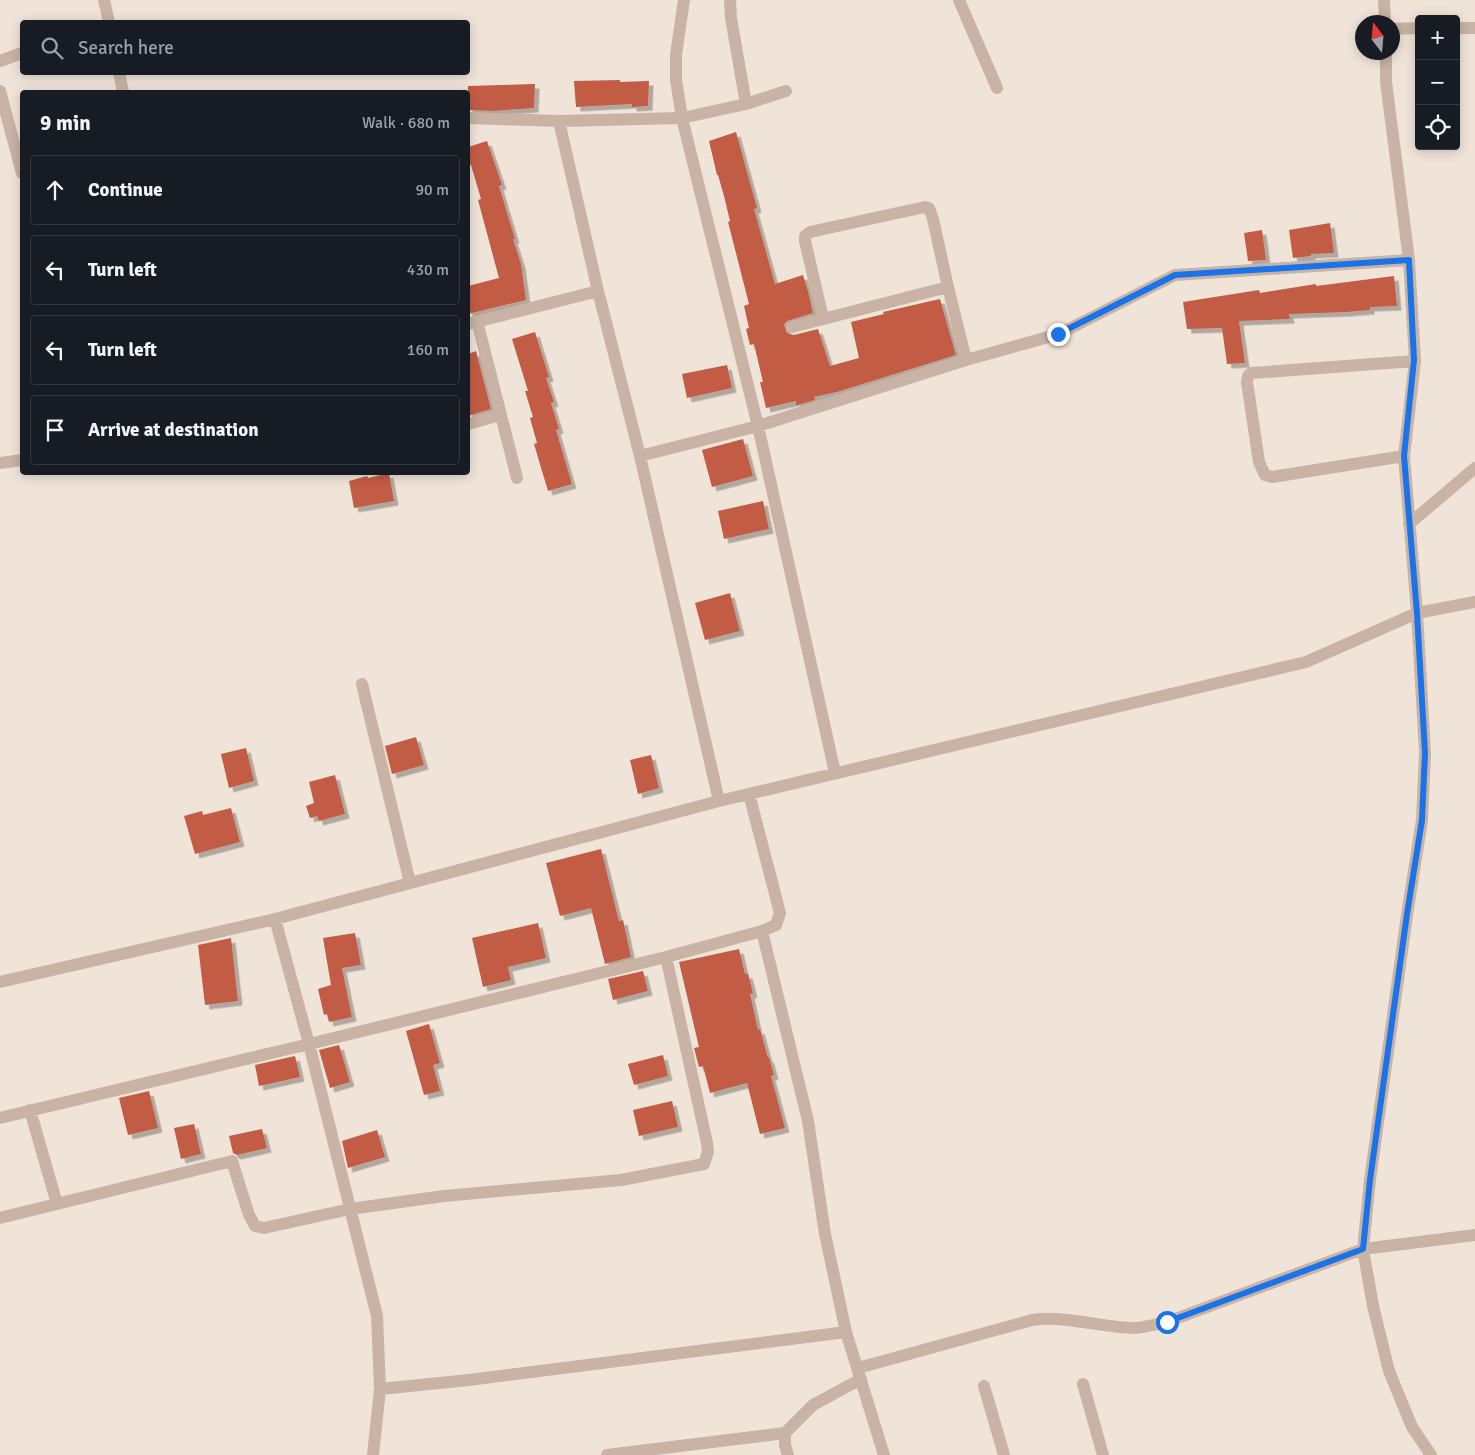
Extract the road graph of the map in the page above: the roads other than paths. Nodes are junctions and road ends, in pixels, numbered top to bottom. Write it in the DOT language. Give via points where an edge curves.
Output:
graph roads {
  1 [pos="104,0"];
  2 [pos="684,0"];
  3 [pos="730,0"];
  4 [pos="959,0"];
  5 [pos="1384,0"];
  6 [pos="1385,15"];
  7 [pos="109,20"];
  8 [pos="1415,28"];
  9 [pos="1460,28"];
  10 [pos="1475,28"];
  11 [pos="1400,29"];
  12 [pos="20,54"];
  13 [pos="1386,60"];
  14 [pos="0,61"];
  15 [pos="120,75"];
  16 [pos="997,88"];
  17 [pos="0,90"];
  18 [pos="123,90"];
  19 [pos="786,91"];
  20 [pos="746,104"];
  21 [pos="470,118"];
  22 [pos="682,118"];
  23 [pos="559,121"];
  24 [pos="20,165"];
  25 [pos="1409,260"];
  26 [pos="948,287"];
  27 [pos="598,291"];
  28 [pos="823,318"];
  29 [pos="472,323"];
  30 [pos="792,327"];
  31 [pos="966,360"];
  32 [pos="1414,360"];
  33 [pos="500,415"];
  34 [pos="470,423"];
  35 [pos="758,426"];
  36 [pos="640,456"];
  37 [pos="1404,456"];
  38 [pos="20,460"];
  39 [pos="0,463"];
  40 [pos="1475,468"];
  41 [pos="517,478"];
  42 [pos="1410,524"];
  43 [pos="1475,602"];
  44 [pos="1417,613"];
  45 [pos="362,684"];
  46 [pos="835,773"];
  47 [pos="749,794"];
  48 [pos="719,801"];
  49 [pos="410,883"];
  50 [pos="275,919"];
  51 [pos="762,930"];
  52 [pos="666,957"];
  53 [pos="0,982"];
  54 [pos="309,1044"];
  55 [pos="30,1110"];
  56 [pos="0,1118"];
  57 [pos="57,1204"];
  58 [pos="350,1209"];
  59 [pos="0,1218"];
  60 [pos="1475,1235"];
  61 [pos="1363,1249"];
  62 [pos="846,1332"];
  63 [pos="860,1373"];
  64 [pos="1083,1384"];
  65 [pos="984,1386"];
  66 [pos="380,1389"];
  67 [pos="785,1433"];
  68 [pos="373,1455"];
  69 [pos="607,1455"];
  70 [pos="788,1455"];
  71 [pos="884,1455"];
  72 [pos="1004,1455"];
  73 [pos="1103,1455"];
  74 [pos="1431,1455"];
  1 -- 7 [label="street"];
  2 -- 22 [label="street" via="676,55"];
  3 -- 20 [label="street"];
  4 -- 16 [label="street"];
  5 -- 6 [label="street"];
  8 -- 11 [label="street"];
  9 -- 10 [label="street"];
  12 -- 14 [label="street"];
  13 -- 25 [label="street" via="1386,82"];
  15 -- 18 [label="street"];
  17 -- 24 [label="street"];
  19 -- 20 [label="street"];
  20 -- 22 [label="street"];
  21 -- 23 [label="street"];
  22 -- 23 [label="street"];
  22 -- 35 [label="street"];
  23 -- 27 [label="street"];
  25 -- 31 [label="street" via="1175,275 1058,334"];
  25 -- 32 [label="street"];
  26 -- 28 [label="street"];
  26 -- 28 [label="street" via="929,208 810,232 805,241"];
  26 -- 31 [label="street"];
  27 -- 29 [label="street"];
  27 -- 36 [label="street"];
  28 -- 30 [label="street"];
  29 -- 33 [label="street"];
  31 -- 35 [label="street"];
  32 -- 37 [label="street"];
  32 -- 37 [label="street" via="1251,373 1247,382 1259,462 1266,475 1272,477"];
  33 -- 34 [label="street"];
  33 -- 41 [label="street"];
  35 -- 36 [label="street"];
  35 -- 46 [label="street"];
  36 -- 48 [label="street"];
  37 -- 42 [label="street"];
  38 -- 39 [label="street"];
  40 -- 42 [label="street"];
  42 -- 44 [label="street"];
  43 -- 44 [label="street"];
  44 -- 46 [label="street" via="1306,662"];
  44 -- 61 [label="street" via="1425,753 1422,820"];
  45 -- 49 [label="street"];
  46 -- 47 [label="street"];
  47 -- 48 [label="street"];
  47 -- 51 [label="street" via="780,912 776,925"];
  48 -- 49 [label="street"];
  49 -- 50 [label="street"];
  50 -- 53 [label="street"];
  50 -- 54 [label="street"];
  51 -- 52 [label="street"];
  51 -- 62 [label="street" via="808,1122 825,1234"];
  52 -- 54 [label="street"];
  52 -- 58 [label="street" via="707,1143 704,1164 621,1180 444,1196"];
  54 -- 55 [label="street"];
  54 -- 58 [label="street"];
  55 -- 56 [label="street"];
  55 -- 57 [label="street"];
  57 -- 58 [label="street" via="232,1161 249,1215 256,1226 264,1228"];
  57 -- 59 [label="street"];
  58 -- 66 [label="street" via="377,1316"];
  60 -- 61 [label="street"];
  61 -- 63 [label="street" via="1152,1326 1136,1328 1048,1318 1032,1320"];
  61 -- 74 [label="street" via="1389,1371 1412,1427"];
  62 -- 63 [label="street"];
  62 -- 66 [label="street"];
  63 -- 67 [label="street" via="813,1405"];
  63 -- 71 [label="street"];
  64 -- 73 [label="street"];
  65 -- 72 [label="street"];
  66 -- 68 [label="street"];
  67 -- 69 [label="street"];
  67 -- 70 [label="street"];
}
